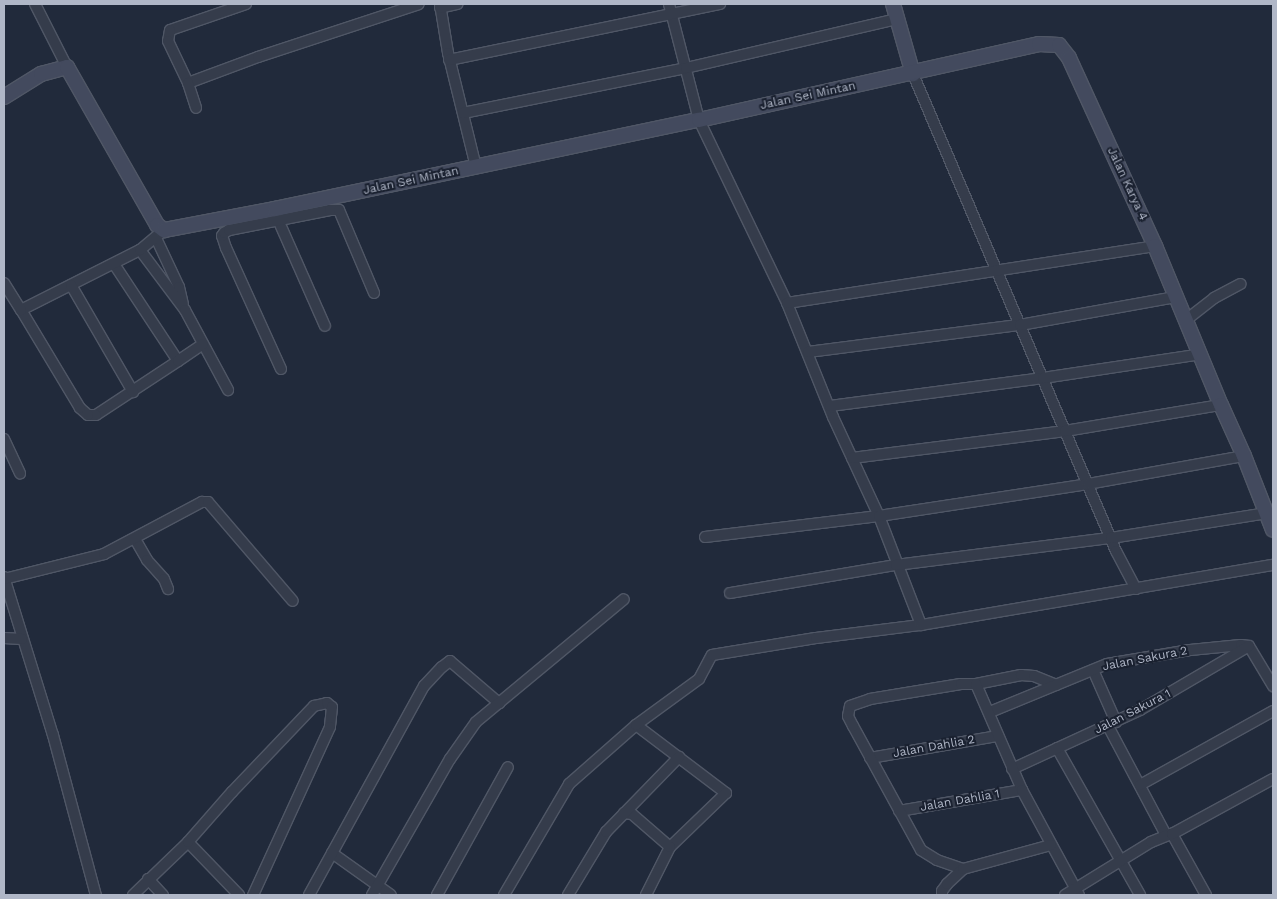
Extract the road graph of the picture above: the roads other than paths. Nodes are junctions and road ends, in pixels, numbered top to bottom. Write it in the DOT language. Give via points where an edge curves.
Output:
graph roads {
  1 [pos="35,4"];
  2 [pos="246,4"];
  3 [pos="419,4"];
  4 [pos="458,4"];
  5 [pos="669,4"];
  6 [pos="720,4"];
  7 [pos="893,4"];
  8 [pos="440,6"];
  9 [pos="672,14"];
  10 [pos="897,19"];
  11 [pos="450,60"];
  12 [pos="67,67"];
  13 [pos="686,68"];
  14 [pos="913,74"];
  15 [pos="188,83"];
  16 [pos="4,97"];
  17 [pos="196,108"];
  18 [pos="463,113"];
  19 [pos="699,120"];
  20 [pos="476,168"];
  21 [pos="276,215"];
  22 [pos="160,234"];
  23 [pos="1155,246"];
  24 [pos="140,250"];
  25 [pos="114,264"];
  26 [pos="997,271"];
  27 [pos="4,284"];
  28 [pos="1240,284"];
  29 [pos="71,285"];
  30 [pos="374,293"];
  31 [pos="1175,297"];
  32 [pos="787,303"];
  33 [pos="21,310"];
  34 [pos="185,310"];
  35 [pos="1186,320"];
  36 [pos="1020,324"];
  37 [pos="326,326"];
  38 [pos="203,344"];
  39 [pos="808,352"];
  40 [pos="1200,354"];
  41 [pos="178,361"];
  42 [pos="281,369"];
  43 [pos="1043,378"];
  44 [pos="228,390"];
  45 [pos="133,392"];
  46 [pos="1221,405"];
  47 [pos="830,406"];
  48 [pos="1065,431"];
  49 [pos="4,439"];
  50 [pos="1244,456"];
  51 [pos="852,458"];
  52 [pos="20,473"];
  53 [pos="1088,484"];
  54 [pos="1267,512"];
  55 [pos="879,516"];
  56 [pos="1273,530"];
  57 [pos="705,537"];
  58 [pos="1111,538"];
  59 [pos="135,539"];
  60 [pos="896,565"];
  61 [pos="1273,565"];
  62 [pos="4,578"];
  63 [pos="168,588"];
  64 [pos="1136,589"];
  65 [pos="730,594"];
  66 [pos="624,599"];
  67 [pos="293,600"];
  68 [pos="921,625"];
  69 [pos="4,638"];
  70 [pos="22,639"];
  71 [pos="1249,646"];
  72 [pos="1093,670"];
  73 [pos="976,684"];
  74 [pos="1056,685"];
  75 [pos="1273,686"];
  76 [pos="499,703"];
  77 [pos="1273,711"];
  78 [pos="990,712"];
  79 [pos="1112,724"];
  80 [pos="636,725"];
  81 [pos="998,736"];
  82 [pos="1057,748"];
  83 [pos="679,757"];
  84 [pos="870,758"];
  85 [pos="508,767"];
  86 [pos="1012,768"];
  87 [pos="1273,779"];
  88 [pos="1140,785"];
  89 [pos="1022,790"];
  90 [pos="899,811"];
  91 [pos="624,813"];
  92 [pos="1169,835"];
  93 [pos="188,842"];
  94 [pos="1051,845"];
  95 [pos="670,847"];
  96 [pos="332,853"];
  97 [pos="1122,861"];
  98 [pos="963,870"];
  99 [pos="148,879"];
  100 [pos="375,891"];
  101 [pos="1077,893"];
  102 [pos="96,895"];
  103 [pos="133,895"];
  104 [pos="163,895"];
  105 [pos="239,895"];
  106 [pos="252,895"];
  107 [pos="309,895"];
  108 [pos="391,895"];
  109 [pos="437,895"];
  110 [pos="504,895"];
  111 [pos="568,895"];
  112 [pos="646,895"];
  113 [pos="942,895"];
  114 [pos="1065,895"];
  115 [pos="1140,895"];
  116 [pos="1206,895"];
  1 -- 12 [label="street"];
  2 -- 15 [label="street" via="170,30 168,41"];
  3 -- 15 [label="street"];
  4 -- 8 [label="street"];
  5 -- 9 [label="street"];
  6 -- 9 [label="street"];
  7 -- 10 [label="street"];
  8 -- 11 [label="street"];
  9 -- 11 [label="street"];
  9 -- 13 [label="street"];
  10 -- 13 [label="street"];
  10 -- 14 [label="street"];
  11 -- 18 [label="street"];
  12 -- 16 [label="street" via="40,74"];
  12 -- 22 [label="street"];
  13 -- 18 [label="street"];
  13 -- 19 [label="street"];
  14 -- 19 [label="street, Jalan Sei Mintan"];
  14 -- 23 [label="street, Jalan Karya 4" via="1039,44 1058,45 1069,58"];
  14 -- 26 [label="street"];
  15 -- 17 [label="street"];
  18 -- 20 [label="street"];
  19 -- 20 [label="street, Jalan Sei Mintan"];
  19 -- 32 [label="street"];
  20 -- 21 [label="street, Jalan Sei Mintan"];
  21 -- 22 [label="street, Jalan Sei Mintan"];
  21 -- 30 [label="street" via="341,211"];
  21 -- 37 [label="street"];
  21 -- 42 [label="street" via="229,230 222,236"];
  22 -- 24 [label="street"];
  22 -- 34 [label="street"];
  23 -- 26 [label="street"];
  23 -- 31 [label="street, Jalan Karya 4"];
  24 -- 25 [label="street"];
  24 -- 34 [label="street"];
  25 -- 29 [label="street"];
  25 -- 41 [label="street"];
  26 -- 32 [label="street"];
  26 -- 36 [label="street"];
  27 -- 33 [label="street"];
  28 -- 35 [label="street" via="1214,298"];
  29 -- 33 [label="street"];
  29 -- 45 [label="street"];
  31 -- 35 [label="street, Jalan Karya 4"];
  31 -- 36 [label="street"];
  32 -- 39 [label="street"];
  33 -- 45 [label="street" via="80,408 88,415 96,415"];
  34 -- 38 [label="street"];
  35 -- 40 [label="street, Jalan Karya 4"];
  36 -- 39 [label="street"];
  36 -- 43 [label="street"];
  38 -- 41 [label="street"];
  38 -- 44 [label="street"];
  39 -- 47 [label="street"];
  40 -- 43 [label="street"];
  40 -- 46 [label="street, Jalan Karya 4"];
  41 -- 45 [label="street"];
  43 -- 47 [label="street"];
  43 -- 48 [label="street"];
  46 -- 48 [label="street"];
  46 -- 50 [label="street, Jalan Karya 4"];
  47 -- 51 [label="street"];
  48 -- 51 [label="street"];
  48 -- 53 [label="street"];
  49 -- 52 [label="street"];
  50 -- 53 [label="street"];
  50 -- 54 [label="street, Jalan Karya 4"];
  51 -- 55 [label="street"];
  53 -- 55 [label="street"];
  53 -- 58 [label="street"];
  54 -- 56 [label="street, Jalan Karya 4"];
  54 -- 58 [label="street"];
  55 -- 57 [label="street"];
  55 -- 60 [label="street"];
  58 -- 60 [label="street"];
  58 -- 64 [label="street"];
  59 -- 62 [label="street" via="87,559"];
  59 -- 63 [label="street"];
  59 -- 67 [label="street" via="202,502 208,502"];
  60 -- 65 [label="street"];
  60 -- 68 [label="street"];
  61 -- 64 [label="street"];
  62 -- 70 [label="street"];
  64 -- 68 [label="street"];
  66 -- 76 [label="street"];
  68 -- 80 [label="street" via="712,655 699,679"];
  69 -- 70 [label="street"];
  70 -- 102 [label="street" via="53,735"];
  71 -- 72 [label="street, Jalan Sakura 2" via="1241,644 1190,650 1108,664"];
  71 -- 75 [label="street"];
  71 -- 79 [label="street, Jalan Sakura 1"];
  72 -- 74 [label="street, Jalan Sakura 2"];
  72 -- 79 [label="street"];
  73 -- 74 [label="street" via="1021,675 1034,676"];
  73 -- 78 [label="street"];
  73 -- 84 [label="street" via="870,699 850,706 848,716"];
  74 -- 78 [label="street, Jalan Sakura 2"];
  76 -- 96 [label="street" via="450,661 442,667 424,686"];
  76 -- 100 [label="street" via="476,722 450,758"];
  77 -- 88 [label="street"];
  78 -- 81 [label="street"];
  79 -- 82 [label="street, Jalan Sakura 1"];
  79 -- 88 [label="street"];
  80 -- 83 [label="street"];
  80 -- 110 [label="street" via="569,784"];
  81 -- 84 [label="street, Jalan Dahlia 2"];
  81 -- 86 [label="street"];
  82 -- 86 [label="street, Jalan Sakura 1"];
  82 -- 97 [label="street"];
  83 -- 91 [label="street"];
  83 -- 95 [label="street" via="726,792"];
  84 -- 90 [label="street"];
  85 -- 109 [label="street"];
  86 -- 89 [label="street"];
  87 -- 92 [label="street"];
  88 -- 92 [label="street"];
  89 -- 90 [label="street, Jalan Dahlia 1"];
  89 -- 94 [label="street"];
  90 -- 98 [label="street" via="921,850"];
  91 -- 95 [label="street" via="632,814"];
  91 -- 111 [label="street" via="606,832"];
  92 -- 97 [label="street"];
  92 -- 116 [label="street"];
  93 -- 99 [label="street"];
  93 -- 105 [label="street"];
  93 -- 106 [label="street" via="314,706 327,703 332,707 330,727"];
  94 -- 98 [label="street"];
  94 -- 101 [label="street"];
  95 -- 112 [label="street"];
  96 -- 100 [label="street"];
  96 -- 107 [label="street"];
  97 -- 101 [label="street"];
  97 -- 115 [label="street"];
  98 -- 113 [label="street" via="947,884"];
  99 -- 103 [label="street"];
  99 -- 104 [label="street"];
  100 -- 108 [label="street"];
  101 -- 114 [label="street"];
}
